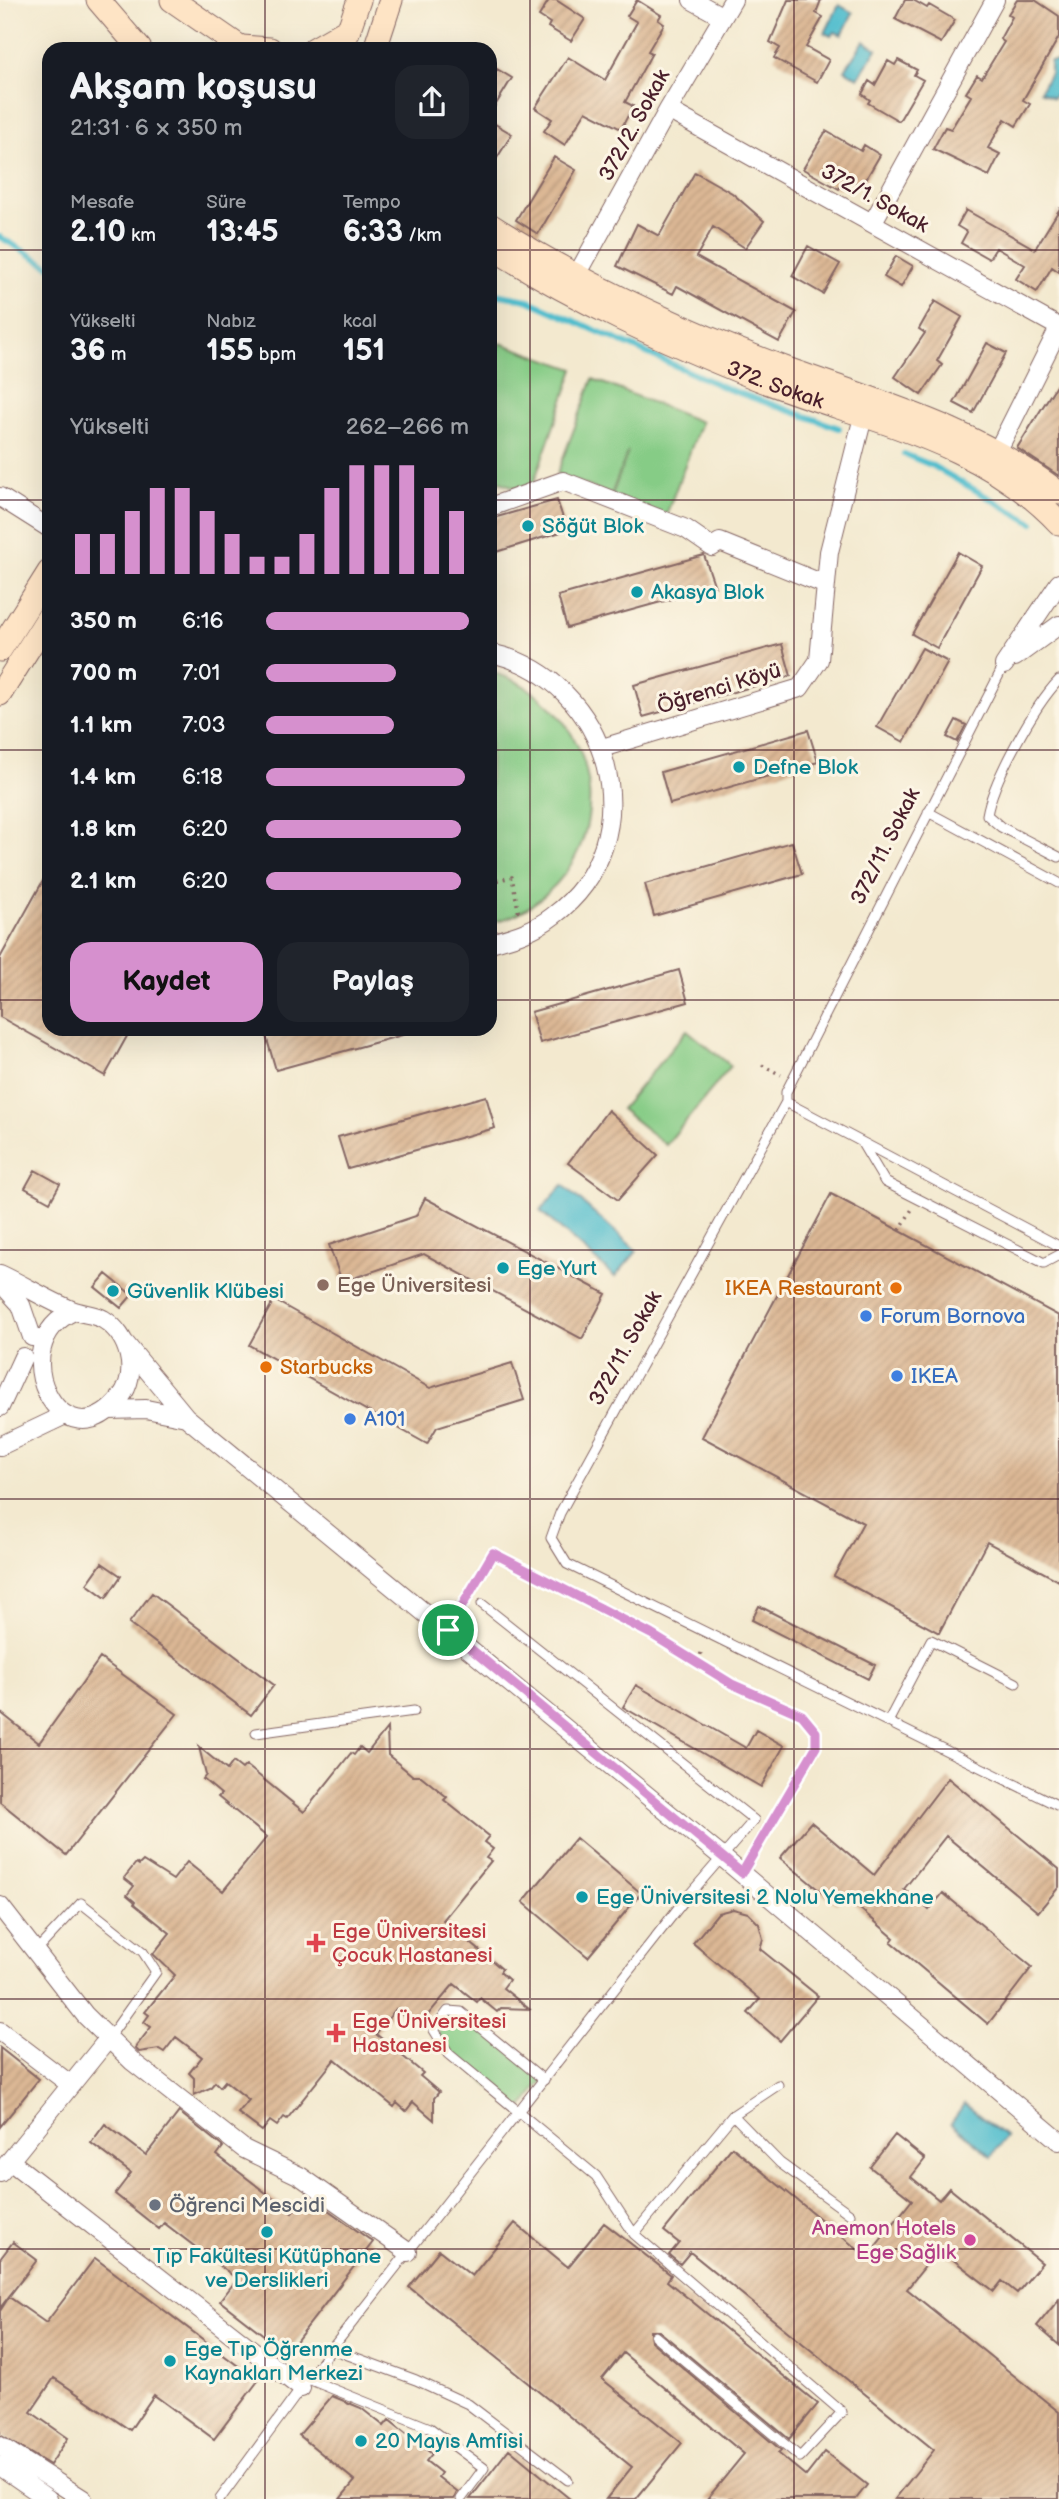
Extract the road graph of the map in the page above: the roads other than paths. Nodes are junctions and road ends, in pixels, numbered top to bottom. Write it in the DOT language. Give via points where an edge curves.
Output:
graph roads {
  1 [pos="98,0"];
  2 [pos="172,0"];
  3 [pos="359,0"];
  4 [pos="391,0"];
  5 [pos="692,0"];
  6 [pos="733,0"];
  7 [pos="995,0"];
  8 [pos="723,17"];
  9 [pos="345,39"];
  10 [pos="134,42"];
  11 [pos="225,42"];
  12 [pos="377,42"];
  13 [pos="668,110"];
  14 [pos="873,222"];
  15 [pos="497,230"];
  16 [pos="497,251"];
  17 [pos="577,275"];
  18 [pos="1059,328"];
  19 [pos="866,404"];
  20 [pos="993,460"];
  21 [pos="1059,493"];
  22 [pos="0,497"];
  23 [pos="497,505"];
  24 [pos="1059,523"];
  25 [pos="42,524"];
  26 [pos="42,583"];
  27 [pos="1059,583"];
  28 [pos="826,585"];
  29 [pos="1059,625"];
  30 [pos="42,627"];
  31 [pos="0,650"];
  32 [pos="497,655"];
  33 [pos="1004,665"];
  34 [pos="1059,680"];
  35 [pos="0,694"];
  36 [pos="602,748"];
  37 [pos="928,812"];
  38 [pos="1059,857"];
  39 [pos="1059,883"];
  40 [pos="497,941"];
  41 [pos="786,1102"];
  42 [pos="862,1144"];
  43 [pos="1059,1246"];
  44 [pos="1059,1255"];
  45 [pos="0,1274"];
  46 [pos="0,1282"];
  47 [pos="74,1311"];
  48 [pos="32,1337"];
  49 [pos="125,1343"];
  50 [pos="24,1354"];
  51 [pos="0,1407"];
  52 [pos="109,1410"];
  53 [pos="61,1417"];
  54 [pos="186,1417"];
  55 [pos="0,1446"];
  56 [pos="482,1604"];
  57 [pos="1016,1683"];
  58 [pos="414,1711"];
  59 [pos="888,1722"];
  60 [pos="256,1733"];
  61 [pos="1059,1806"];
  62 [pos="722,1857"];
  63 [pos="0,1906"];
  64 [pos="34,1952"];
  65 [pos="0,2031"];
  66 [pos="108,2039"];
  67 [pos="544,2080"];
  68 [pos="71,2085"];
  69 [pos="778,2085"];
  70 [pos="519,2112"];
  71 [pos="733,2115"];
  72 [pos="1059,2141"];
  73 [pos="5,2167"];
  74 [pos="850,2214"];
  75 [pos="634,2234"];
  76 [pos="408,2252"];
  77 [pos="655,2336"];
  78 [pos="332,2349"];
  79 [pos="305,2384"];
  80 [pos="0,2445"];
  81 [pos="0,2466"];
  82 [pos="568,2480"];
  83 [pos="48,2499"];
  84 [pos="83,2499"];
  85 [pos="220,2499"];
  86 [pos="461,2499"];
  1 -- 10 [label="main road"];
  2 -- 11 [label="main road"];
  3 -- 9 [label="main road"];
  4 -- 12 [label="main road"];
  5 -- 8 [label="street"];
  6 -- 8 [label="street, 372/2. Sokak"];
  7 -- 14 [label="street"];
  8 -- 13 [label="street, 372/2. Sokak"];
  13 -- 14 [label="street, 372/1. Sokak"];
  13 -- 17 [label="street, 372/2. Sokak"];
  14 -- 18 [label="street, 372/1. Sokak"];
  15 -- 17 [label="main road, 372. Sokak"];
  16 -- 19 [label="main road, 372. Sokak" via="547,283 758,379"];
  17 -- 19 [label="main road, 372. Sokak"];
  18 -- 20 [label="street"];
  19 -- 20 [label="main road, 372. Sokak" via="925,436"];
  19 -- 28 [label="street, Öğrenci Köyü" via="829,552"];
  20 -- 21 [label="main road, 372. Sokak"];
  20 -- 24 [label="main road, 372. Sokak"];
  22 -- 25 [label="street"];
  23 -- 28 [label="street" via="563,481 686,529 712,547 720,542"];
  26 -- 31 [label="main road"];
  27 -- 33 [label="street, 372/11. Sokak"];
  28 -- 36 [label="street, Öğrenci Köyü" via="819,660 800,688"];
  29 -- 33 [label="street, 372/11. Sokak"];
  30 -- 35 [label="main road"];
  32 -- 36 [label="street" via="550,678 581,709"];
  33 -- 37 [label="lane, 372/11. Sokak"];
  34 -- 38 [label="lane" via="1045,695 1012,755 990,797 987,815"];
  36 -- 40 [label="street" via="610,784 609,821 599,857 580,889 554,916 522,935"];
  37 -- 39 [label="lane"];
  37 -- 41 [label="lane, 372/11. Sokak" via="792,1081"];
  41 -- 42 [label="lane"];
  41 -- 59 [label="lane, 372/11. Sokak" via="560,1513 551,1538 567,1564"];
  42 -- 43 [label="lane"];
  42 -- 44 [label="lane" via="885,1182 1044,1264"];
  45 -- 47 [label="street"];
  46 -- 48 [label="street" via="21,1306"];
  47 -- 48 [label="street" via="44,1323"];
  47 -- 49 [label="street" via="100,1317 115,1327"];
  48 -- 50 [label="street"];
  49 -- 52 [label="street" via="131,1360 129,1379"];
  49 -- 54 [label="street"];
  50 -- 51 [label="street"];
  50 -- 53 [label="street" via="23,1373 29,1391"];
  52 -- 53 [label="street" via="76,1420"];
  52 -- 54 [label="street" via="146,1409"];
  53 -- 55 [label="street"];
  54 -- 62 [label="street"];
  56 -- 62 [label="lane" via="754,1820"];
  57 -- 59 [label="lane" via="931,1640"];
  58 -- 60 [label="lane"];
  59 -- 61 [label="lane, 372/11. Sokak"];
  62 -- 67 [label="lane"];
  62 -- 72 [label="street"];
  63 -- 64 [label="street"];
  64 -- 66 [label="street"];
  64 -- 66 [label="lane" via="81,1903 144,1952 156,1972"];
  65 -- 68 [label="street"];
  66 -- 68 [label="street"];
  66 -- 76 [label="street" via="244,2150 300,2176"];
  67 -- 70 [label="lane"];
  67 -- 70 [label="lane" via="467,2016 448,2011 439,2020 434,2030 449,2054"];
  68 -- 73 [label="street"];
  69 -- 71 [label="lane"];
  70 -- 75 [label="lane" via="596,2176"];
  70 -- 76 [label="lane"];
  71 -- 74 [label="lane" via="780,2163"];
  71 -- 75 [label="lane"];
  73 -- 79 [label="street"];
  75 -- 77 [label="lane" via="842,2412 800,2457"];
  76 -- 78 [label="lane"];
  78 -- 79 [label="lane"];
  78 -- 82 [label="lane" via="468,2404"];
  79 -- 85 [label="lane"];
  79 -- 86 [label="lane" via="430,2428 484,2468"];
  80 -- 84 [label="street"];
  81 -- 83 [label="street"];
}
